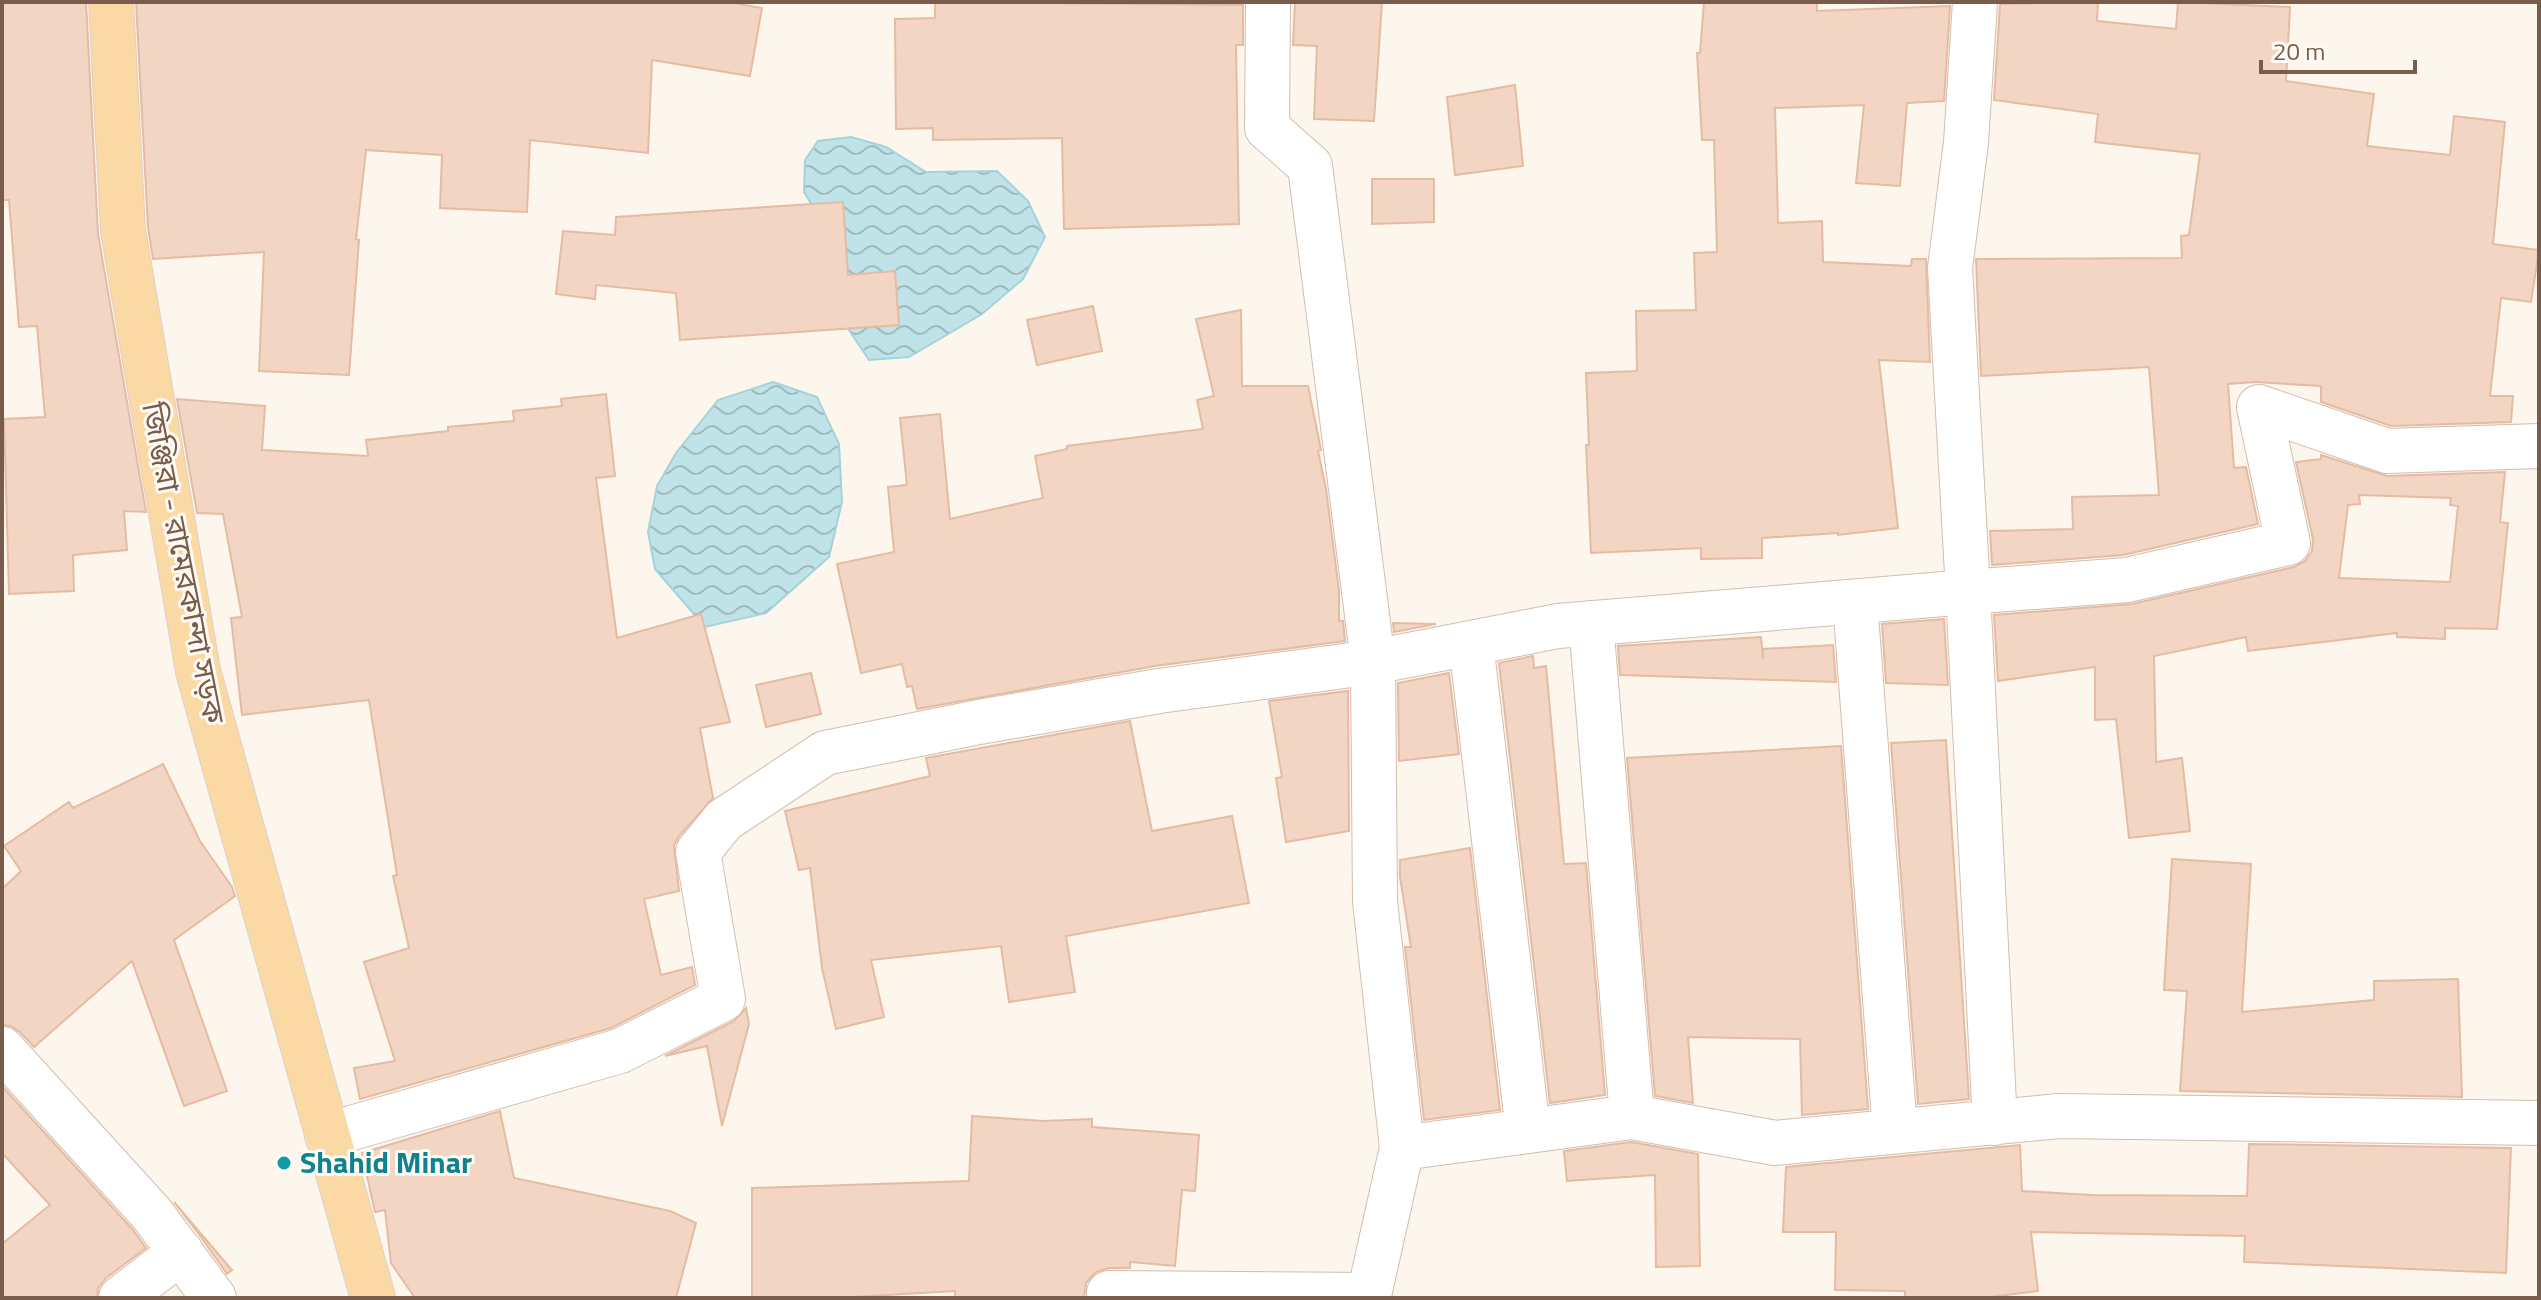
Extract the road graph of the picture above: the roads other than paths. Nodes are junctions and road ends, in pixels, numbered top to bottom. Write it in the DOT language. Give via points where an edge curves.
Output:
graph roads {
  1 [pos="111,2"];
  2 [pos="1268,2"];
  3 [pos="1975,2"];
  4 [pos="2539,446"];
  5 [pos="1968,592"];
  6 [pos="1855,602"];
  7 [pos="1591,623"];
  8 [pos="1471,643"];
  9 [pos="1373,662"];
  10 [pos="2,1049"];
  11 [pos="1632,1117"];
  12 [pos="1995,1123"];
  13 [pos="2539,1123"];
  14 [pos="1528,1131"];
  15 [pos="1895,1131"];
  16 [pos="327,1135"];
  17 [pos="1402,1148"];
  18 [pos="181,1252"];
  19 [pos="121,1298"];
  20 [pos="214,1298"];
  21 [pos="373,1298"];
  22 [pos="1110,1298"];
  1 -- 16 [label="main road, জিঞ্জিরা - রামেরকান্দা সড়ক" via="123,230 198,671"];
  2 -- 9 [label="street" via="1267,128 1310,166"];
  3 -- 5 [label="street" via="1966,143 1950,268"];
  4 -- 5 [label="street" via="2387,451 2259,407 2288,543 2127,580"];
  5 -- 6 [label="street"];
  5 -- 12 [label="street"];
  6 -- 7 [label="street"];
  6 -- 15 [label="street"];
  7 -- 8 [label="street"];
  7 -- 11 [label="street"];
  8 -- 9 [label="street"];
  8 -- 14 [label="street"];
  9 -- 16 [label="street" via="1159,691 825,753 724,820 698,852 723,999 620,1051"];
  9 -- 17 [label="street" via="1375,901"];
  10 -- 18 [label="street"];
  11 -- 14 [label="street"];
  11 -- 15 [label="street" via="1775,1143"];
  12 -- 13 [label="street" via="2059,1116"];
  12 -- 15 [label="street"];
  14 -- 17 [label="street"];
  16 -- 21 [label="main road, জিঞ্জিরা - রামেরকান্দা সড়ক"];
  17 -- 22 [label="street" via="1369,1295 1109,1293"];
  18 -- 19 [label="street"];
  18 -- 20 [label="street"];
}
